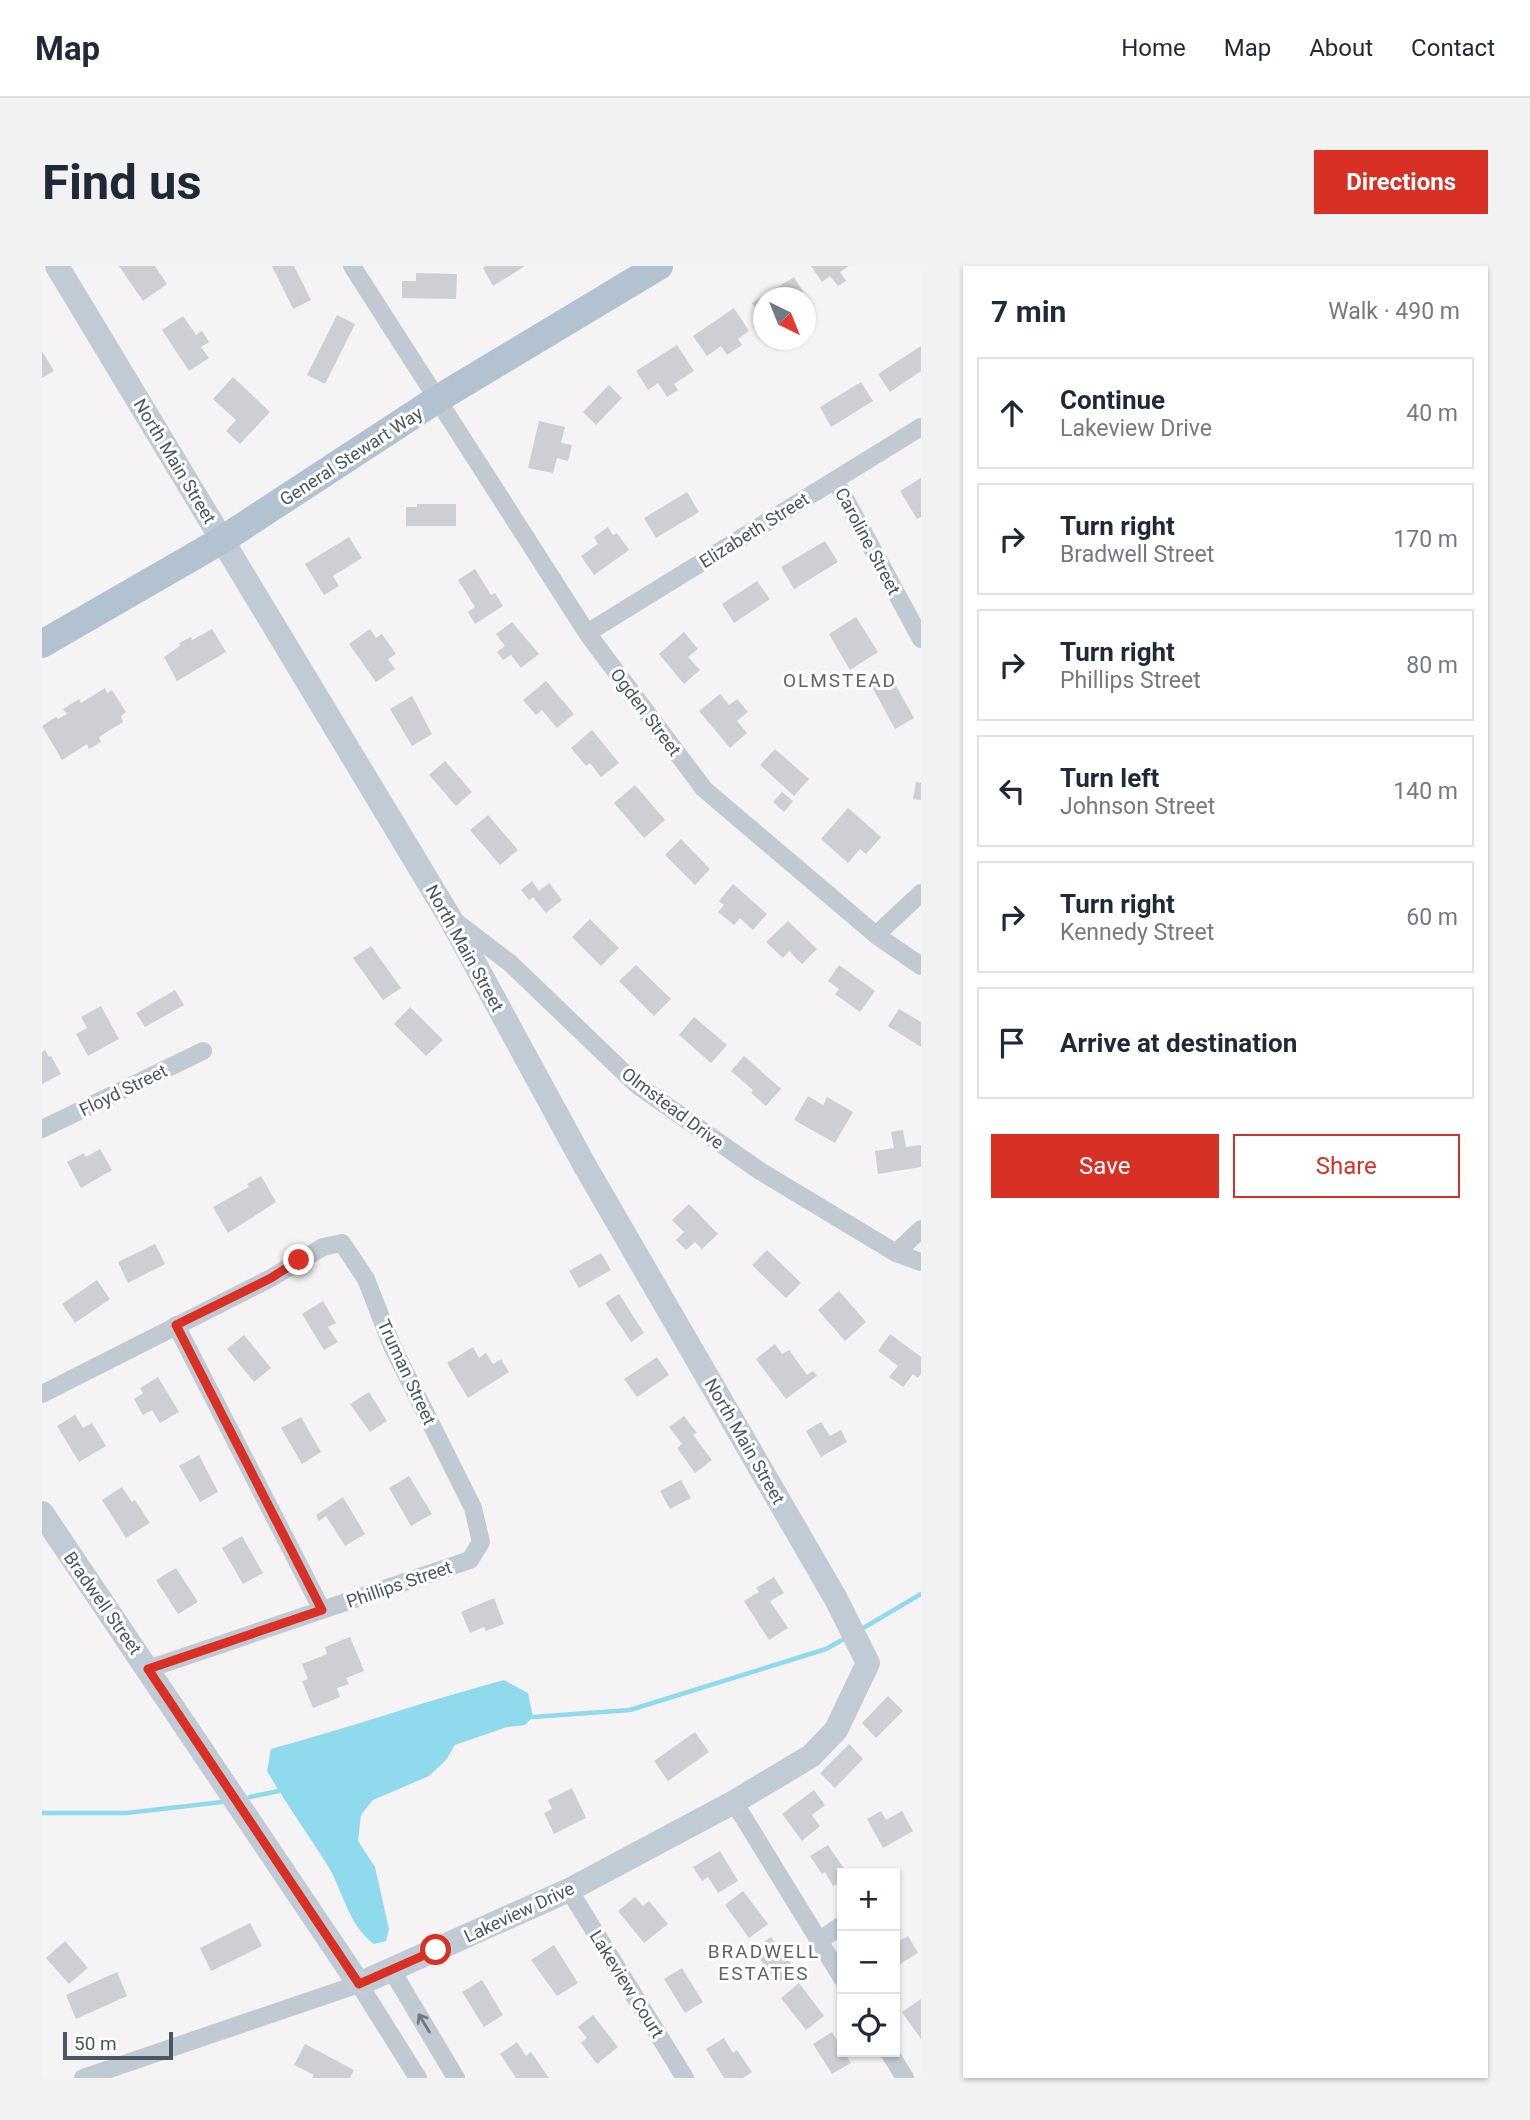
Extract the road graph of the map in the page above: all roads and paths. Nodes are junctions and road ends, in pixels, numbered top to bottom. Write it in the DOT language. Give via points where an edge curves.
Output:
graph roads {
  1 [pos="57,266"];
  2 [pos="352,266"];
  3 [pos="659,266"];
  4 [pos="436,400"];
  5 [pos="921,427"];
  6 [pos="835,481"];
  7 [pos="222,540"];
  8 [pos="587,633"];
  9 [pos="921,639"];
  10 [pos="42,644"];
  11 [pos="921,893"];
  12 [pos="450,918"];
  13 [pos="876,935"];
  14 [pos="921,966"];
  15 [pos="203,1051"];
  16 [pos="42,1129"];
  17 [pos="921,1229"];
  18 [pos="896,1253"];
  19 [pos="921,1262"];
  20 [pos="176,1325"];
  21 [pos="42,1394"];
  22 [pos="44,1521"];
  23 [pos="481,1542"];
  24 [pos="322,1610"];
  25 [pos="856,1640"];
  26 [pos="148,1669"];
  27 [pos="734,1802"];
  28 [pos="569,1890"];
  29 [pos="837,1928"];
  30 [pos="819,1941"];
  31 [pos="391,1969"];
  32 [pos="837,1970"];
  33 [pos="359,1984"];
  34 [pos="892,2057"];
  35 [pos="83,2078"];
  36 [pos="418,2078"];
  37 [pos="456,2078"];
  38 [pos="685,2078"];
  39 [pos="905,2078"];
  1 -- 7 [label="street, North Main Street"];
  2 -- 4 [label="street, Ogden Street"];
  3 -- 4 [label="main road, General Stewart Way"];
  4 -- 7 [label="main road, General Stewart Way"];
  4 -- 8 [label="street, Ogden Street"];
  5 -- 6 [label="street, Elizabeth Street"];
  6 -- 8 [label="street, Elizabeth Street"];
  6 -- 9 [label="street, Caroline Street"];
  7 -- 10 [label="main road, General Stewart Way"];
  7 -- 12 [label="street, North Main Street"];
  8 -- 13 [label="street, Ogden Street" via="704,789"];
  11 -- 13 [label="street"];
  12 -- 18 [label="street, Olmstead Drive" via="510,963 637,1085 760,1171"];
  12 -- 25 [label="street, North Main Street" via="585,1166"];
  13 -- 14 [label="street, Ogden Street"];
  15 -- 16 [label="street, Floyd Street"];
  17 -- 18 [label="street"];
  18 -- 19 [label="street, Olmstead Drive"];
  20 -- 21 [label="street"];
  20 -- 23 [label="street, Truman Street" via="323,1247 342,1243 366,1279 392,1346 472,1508"];
  20 -- 24 [label="street"];
  22 -- 26 [label="street, Bradwell Street"];
  23 -- 24 [label="street, Phillips Street" via="470,1560"];
  24 -- 26 [label="street, Phillips Street"];
  25 -- 27 [label="street, Lakeview Drive" via="868,1663 836,1730 811,1756"];
  26 -- 33 [label="street, Bradwell Street"];
  27 -- 28 [label="street, Lakeview Drive"];
  27 -- 30 [label="street"];
  28 -- 31 [label="street, Lakeview Drive"];
  28 -- 38 [label="street, Lakeview Court"];
  29 -- 30 [label="street"];
  30 -- 32 [label="street"];
  31 -- 33 [label="street, Lakeview Drive"];
  37 -- 31 [label="street, one-way"];
  33 -- 35 [label="street, Lakeview Drive"];
  33 -- 36 [label="street, Bradwell Street"];
  34 -- 39 [label="street"];
}
